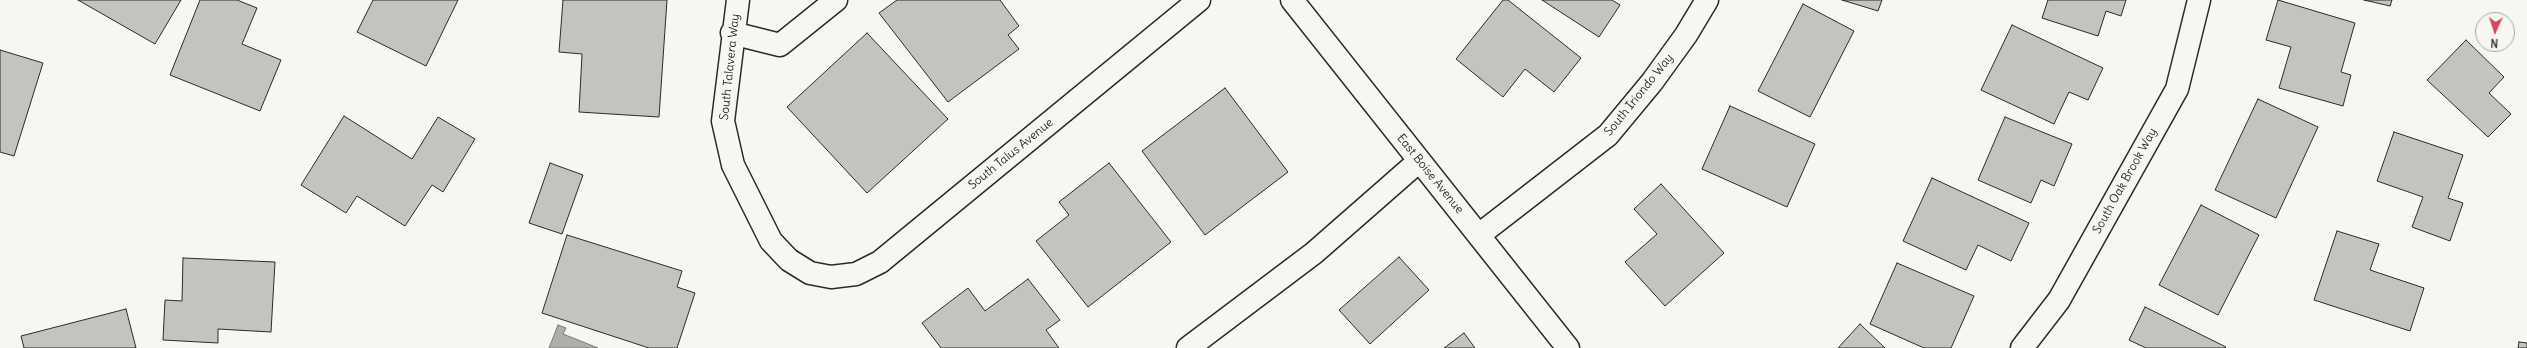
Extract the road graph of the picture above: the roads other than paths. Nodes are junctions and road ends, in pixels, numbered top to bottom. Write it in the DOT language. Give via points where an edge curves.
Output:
graph roads {
  1 [pos="738,0"];
  2 [pos="836,0"];
  3 [pos="1199,0"];
  4 [pos="1292,0"];
  5 [pos="1707,0"];
  6 [pos="2199,0"];
  7 [pos="732,33"];
  8 [pos="1419,161"];
  9 [pos="1479,235"];
  10 [pos="810,274"];
  11 [pos="1188,348"];
  12 [pos="1568,348"];
  13 [pos="2022,348"];
  1 -- 7 [label="street, South Talavera Way"];
  2 -- 7 [label="street" via="780,45"];
  3 -- 10 [label="street, South Talus Avenue" via="880,262 856,274 831,277"];
  4 -- 8 [label="street, East Boise Avenue"];
  5 -- 9 [label="street, South Iriondo Way" via="1665,65 1608,135"];
  6 -- 13 [label="street, South Oak Brook Way" via="2177,88 2059,300"];
  7 -- 10 [label="street, South Talavera Way" via="723,121 733,165 771,241 788,260"];
  8 -- 9 [label="street, East Boise Avenue"];
  8 -- 11 [label="street" via="1314,253"];
  9 -- 12 [label="street, East Boise Avenue"];
}
